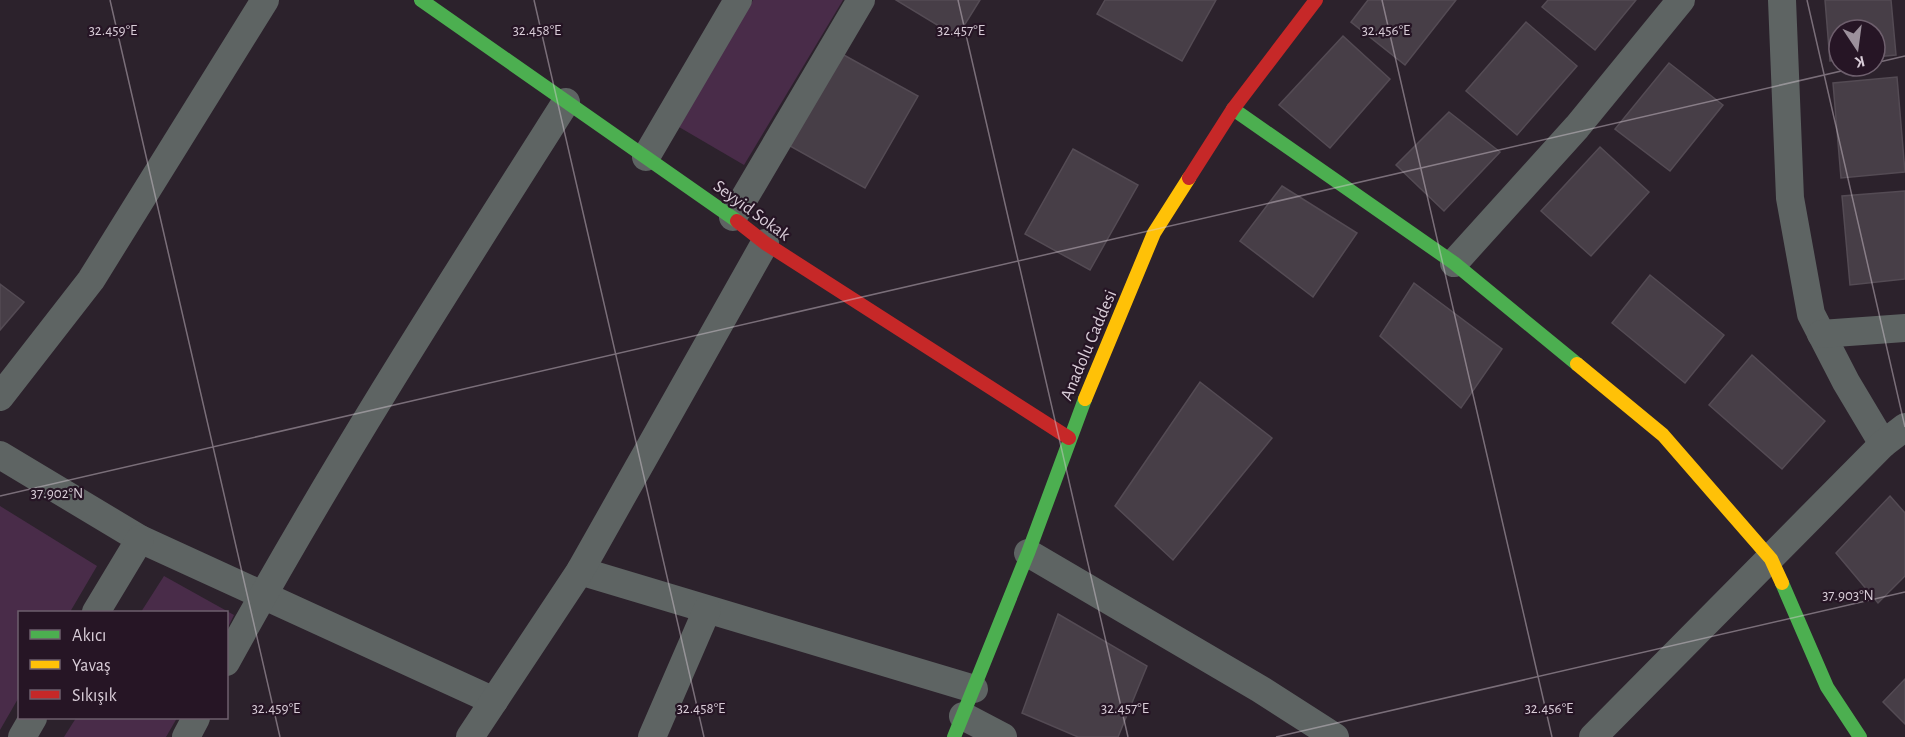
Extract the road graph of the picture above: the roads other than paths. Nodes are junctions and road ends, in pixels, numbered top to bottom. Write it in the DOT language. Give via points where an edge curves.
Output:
graph roads {
  1 [pos="265,0"];
  2 [pos="421,0"];
  3 [pos="738,0"];
  4 [pos="861,0"];
  5 [pos="1316,0"];
  6 [pos="1681,0"];
  7 [pos="1782,0"];
  8 [pos="566,102"];
  9 [pos="1233,109"];
  10 [pos="645,157"];
  11 [pos="733,217"];
  12 [pos="765,243"];
  13 [pos="1454,263"];
  14 [pos="1905,328"];
  15 [pos="1821,334"];
  16 [pos="0,397"];
  17 [pos="1894,435"];
  18 [pos="1069,438"];
  19 [pos="0,455"];
  20 [pos="140,539"];
  21 [pos="1028,553"];
  22 [pos="1771,559"];
  23 [pos="580,571"];
  24 [pos="263,595"];
  25 [pos="707,610"];
  26 [pos="97,611"];
  27 [pos="228,658"];
  28 [pos="974,690"];
  29 [pos="494,701"];
  30 [pos="32,719"];
  31 [pos="195,719"];
  32 [pos="959,726"];
  33 [pos="21,737"];
  34 [pos="186,737"];
  35 [pos="470,737"];
  36 [pos="652,737"];
  37 [pos="1003,737"];
  38 [pos="1335,737"];
  39 [pos="1593,737"];
  40 [pos="1860,737"];
  1 -- 16 [label="street" via="91,280"];
  2 -- 8 [label="street, Seyyid Sokak"];
  3 -- 10 [label="street"];
  4 -- 11 [label="street"];
  5 -- 9 [label="street, Anadolu Caddesi"];
  6 -- 13 [label="street" via="1576,127"];
  7 -- 15 [label="street" via="1790,198 1811,314"];
  8 -- 10 [label="street, Seyyid Sokak"];
  8 -- 24 [label="street" via="426,322"];
  9 -- 13 [label="street"];
  9 -- 18 [label="street, Anadolu Caddesi" via="1154,233"];
  10 -- 11 [label="street, Seyyid Sokak"];
  11 -- 12 [label="street, Seyyid Sokak"];
  12 -- 18 [label="street, Seyyid Sokak"];
  12 -- 23 [label="street"];
  13 -- 22 [label="street" via="1663,435"];
  14 -- 15 [label="street"];
  15 -- 17 [label="street" via="1846,382"];
  17 -- 22 [label="street"];
  18 -- 21 [label="street, Anadolu Caddesi"];
  19 -- 20 [label="street"];
  20 -- 24 [label="street"];
  20 -- 26 [label="street"];
  21 -- 28 [label="street, Anadolu Caddesi"];
  21 -- 38 [label="street"];
  22 -- 39 [label="street"];
  22 -- 40 [label="street" via="1827,687"];
  23 -- 25 [label="street"];
  23 -- 29 [label="street"];
  24 -- 27 [label="street"];
  24 -- 29 [label="street"];
  25 -- 28 [label="street"];
  25 -- 36 [label="street"];
  28 -- 32 [label="street, Anadolu Caddesi"];
  29 -- 35 [label="street"];
  30 -- 33 [label="street"];
  31 -- 34 [label="street"];
  32 -- 37 [label="street"];
}
